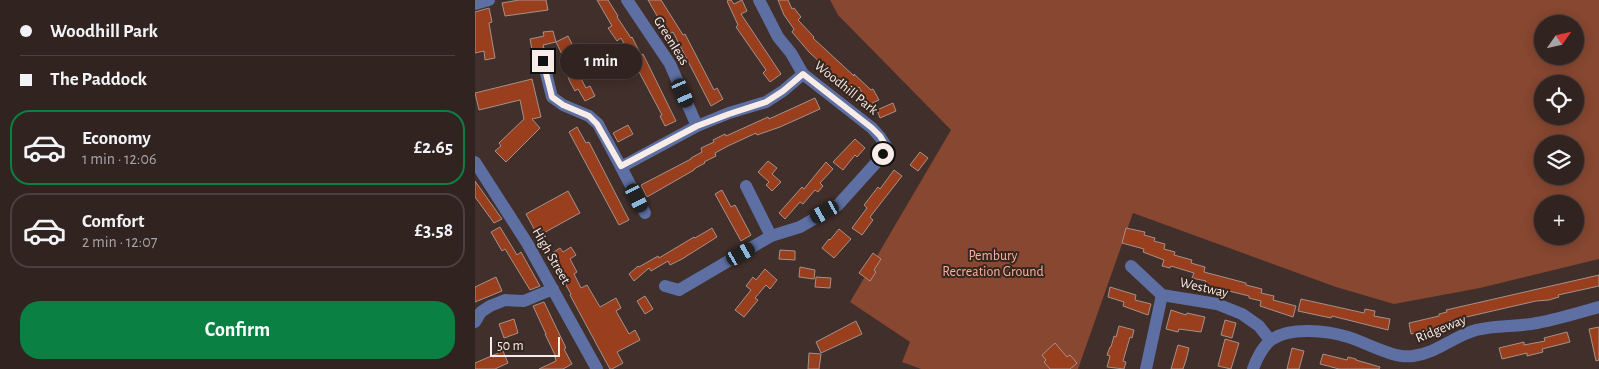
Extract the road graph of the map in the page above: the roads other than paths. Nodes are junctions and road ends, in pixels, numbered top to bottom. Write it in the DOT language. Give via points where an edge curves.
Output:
graph roads {
  1 [pos="489,0"];
  2 [pos="627,0"];
  3 [pos="759,0"];
  4 [pos="475,4"];
  5 [pos="543,61"];
  6 [pos="803,74"];
  7 [pos="697,126"];
  8 [pos="475,162"];
  9 [pos="621,166"];
  10 [pos="746,186"];
  11 [pos="645,213"];
  12 [pos="771,236"];
  13 [pos="1131,266"];
  14 [pos="665,286"];
  15 [pos="553,289"];
  16 [pos="1162,295"];
  17 [pos="1599,307"];
  18 [pos="475,322"];
  19 [pos="1270,340"];
  20 [pos="597,369"];
  21 [pos="1146,369"];
  22 [pos="1253,369"];
  1 -- 4 [label="street"];
  2 -- 7 [label="street, Greenleas" via="669,64"];
  3 -- 6 [label="street, Woodhill Park" via="778,37"];
  5 -- 9 [label="street" via="552,97 589,116"];
  6 -- 7 [label="street" via="766,102"];
  6 -- 12 [label="street, Woodhill Park" via="872,128 886,146 883,154 838,205 800,227"];
  7 -- 9 [label="street"];
  8 -- 15 [label="street, High Street"];
  9 -- 11 [label="street"];
  10 -- 12 [label="street"];
  12 -- 14 [label="street, Woodhill Park" via="679,290"];
  13 -- 16 [label="street, Westway"];
  15 -- 18 [label="street" via="524,301 505,300 490,306"];
  15 -- 20 [label="street, High Street"];
  16 -- 19 [label="street, Westway" via="1217,304 1242,314 1259,326"];
  16 -- 21 [label="street"];
  17 -- 19 [label="street, Ridgeway" via="1537,323 1475,331 1435,350 1411,357 1325,332 1296,332"];
  19 -- 22 [label="street"];
}
